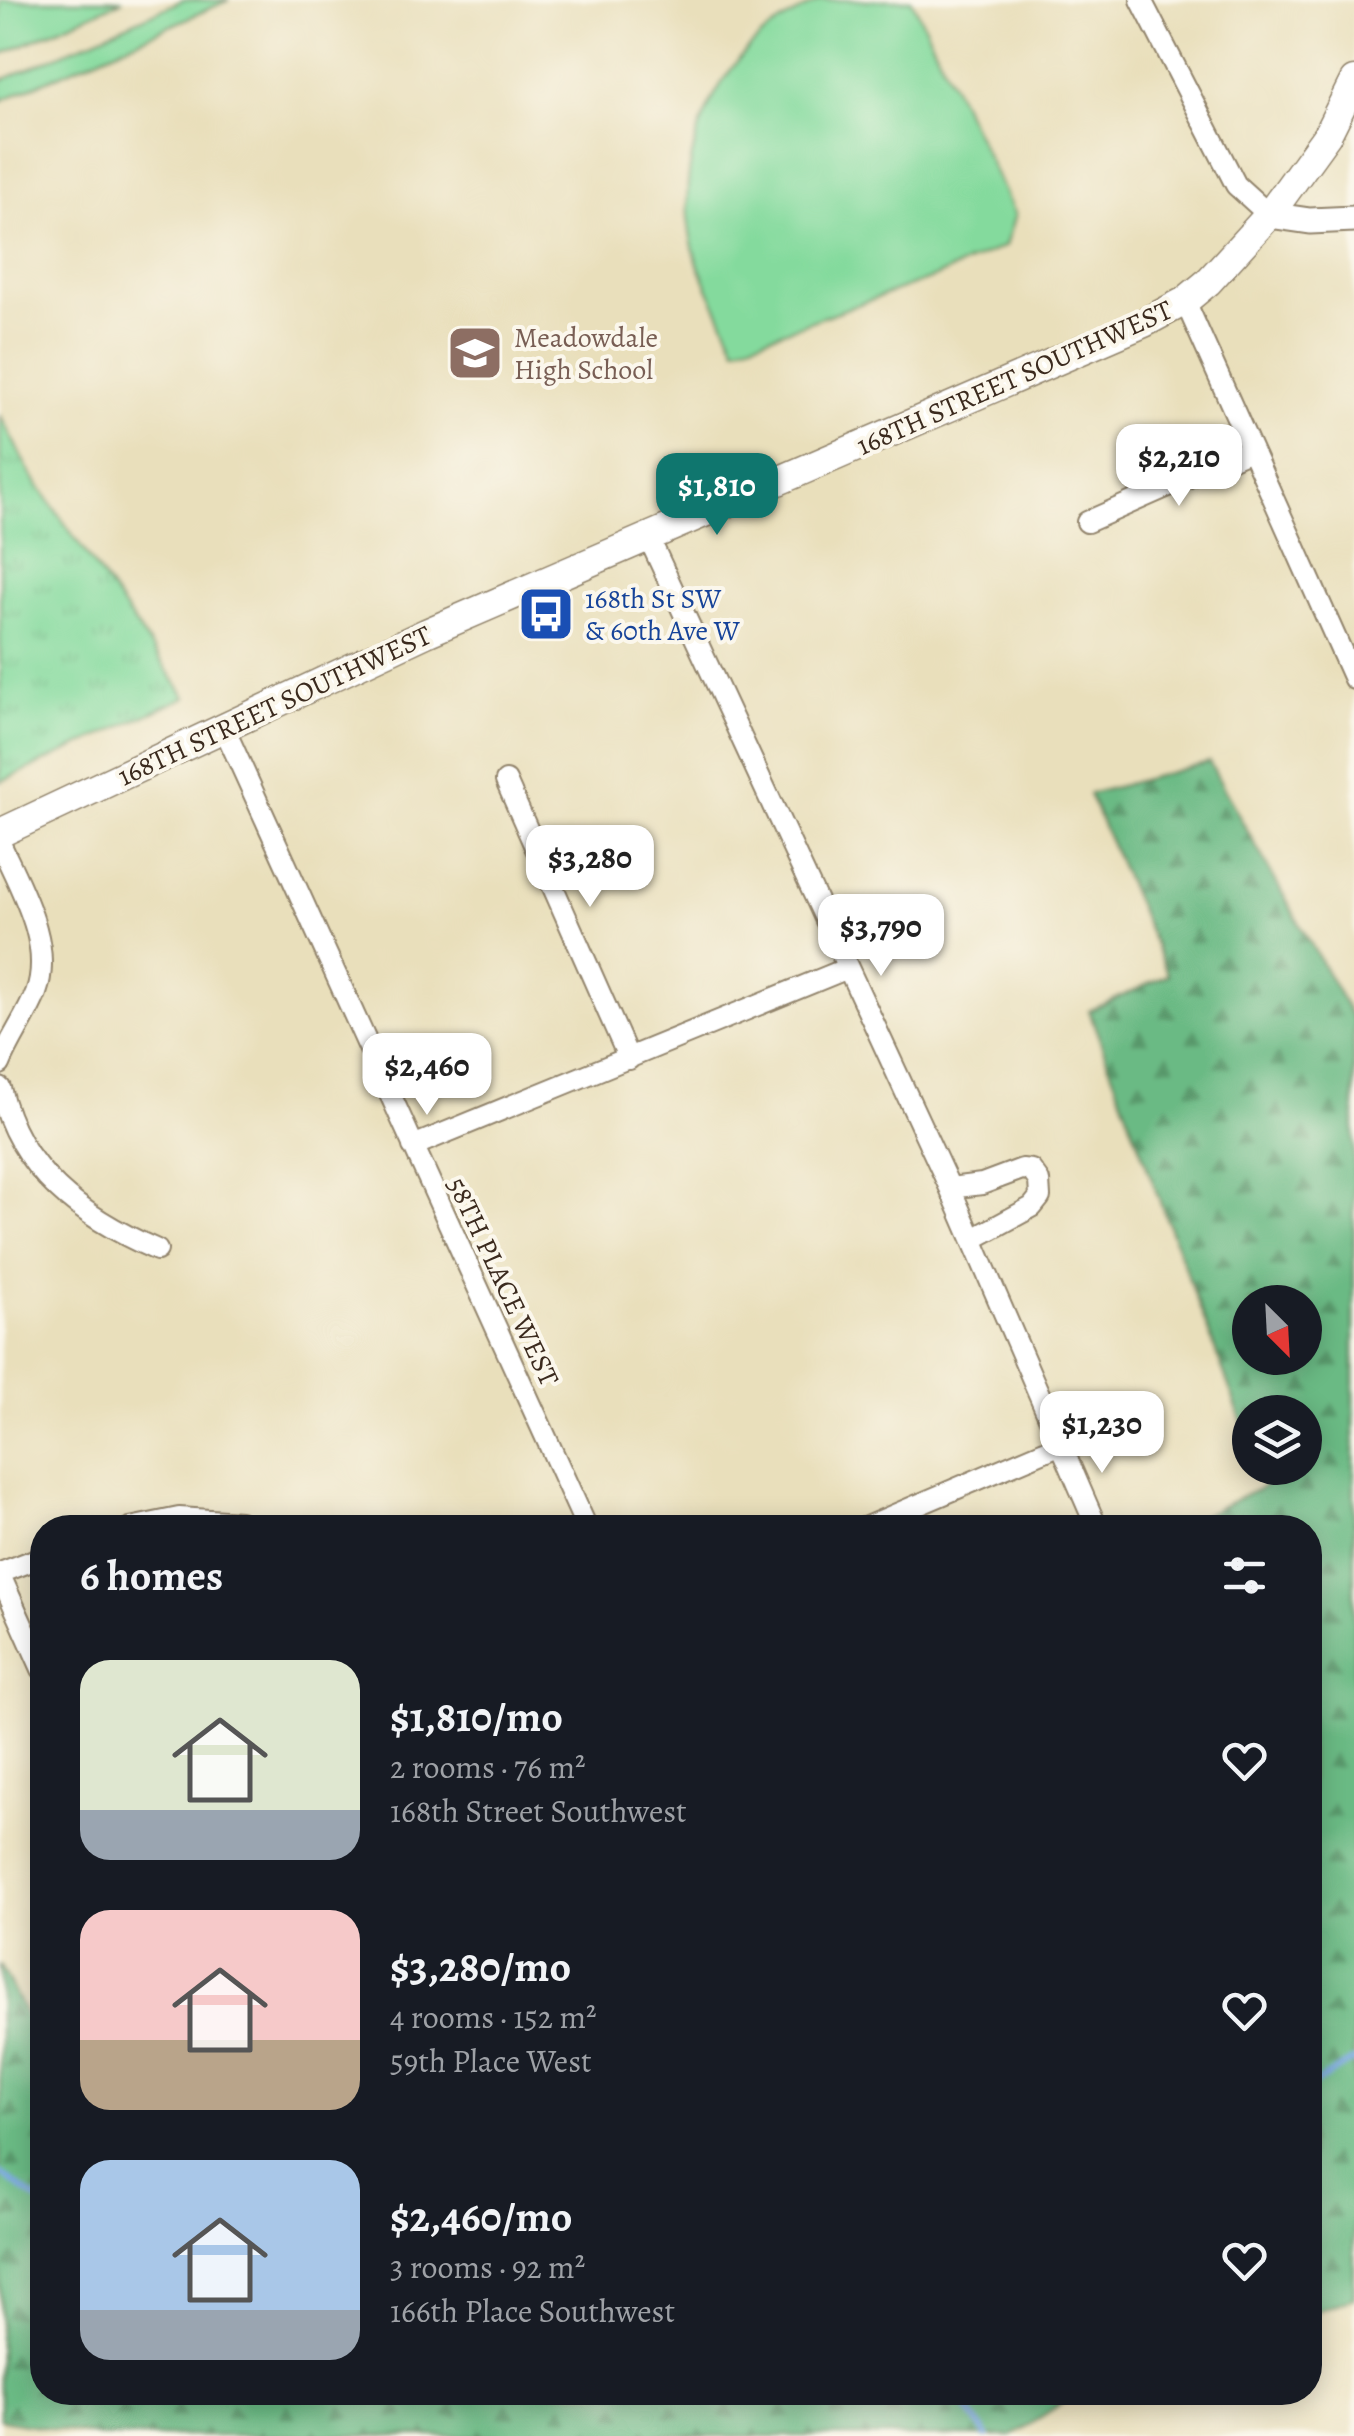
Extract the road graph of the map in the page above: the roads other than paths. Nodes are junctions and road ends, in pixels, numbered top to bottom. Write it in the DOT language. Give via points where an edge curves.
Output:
graph roads {
  1 [pos="1142,0"];
  2 [pos="1354,80"];
  3 [pos="1269,216"];
  4 [pos="1354,219"];
  5 [pos="1185,301"];
  6 [pos="1250,450"];
  7 [pos="1087,522"];
  8 [pos="648,536"];
  9 [pos="1354,679"];
  10 [pos="224,728"];
  11 [pos="506,781"];
  12 [pos="0,834"];
  13 [pos="0,843"];
  14 [pos="848,968"];
  15 [pos="5,1037"];
  16 [pos="629,1060"];
  17 [pos="0,1064"];
  18 [pos="0,1088"];
  19 [pos="413,1146"];
  20 [pos="950,1188"];
  21 [pos="974,1239"];
  22 [pos="157,1250"];
  23 [pos="1061,1444"];
  24 [pos="581,1515"];
  25 [pos="894,1515"];
  26 [pos="1091,1515"];
  27 [pos="30,1562"];
  28 [pos="0,1574"];
  29 [pos="30,1642"];
  1 -- 3 [label="street" via="1236,185"];
  2 -- 3 [label="main road, 168TH STREET SOUTHWEST" via="1327,135"];
  3 -- 4 [label="street"];
  3 -- 5 [label="main road, 168TH STREET SOUTHWEST"];
  5 -- 6 [label="street"];
  5 -- 8 [label="main road, 168TH STREET SOUTHWEST"];
  6 -- 7 [label="street"];
  6 -- 9 [label="street"];
  8 -- 10 [label="main road, 168TH STREET SOUTHWEST"];
  8 -- 14 [label="street"];
  10 -- 12 [label="main road, 168TH STREET SOUTHWEST"];
  10 -- 19 [label="street, 58TH PLACE WEST"];
  11 -- 16 [label="street"];
  13 -- 15 [label="street" via="27,902 42,965 35,994"];
  14 -- 16 [label="street"];
  14 -- 20 [label="street"];
  15 -- 17 [label="street"];
  16 -- 19 [label="street"];
  18 -- 22 [label="street" via="22,1149 55,1186"];
  19 -- 24 [label="street, 58TH PLACE WEST"];
  20 -- 21 [label="street"];
  20 -- 21 [label="street" via="1022,1169 1039,1181 1040,1197 1032,1207"];
  21 -- 23 [label="street"];
  23 -- 25 [label="street"];
  23 -- 26 [label="street"];
  27 -- 28 [label="street"];
  28 -- 29 [label="street"];
}
